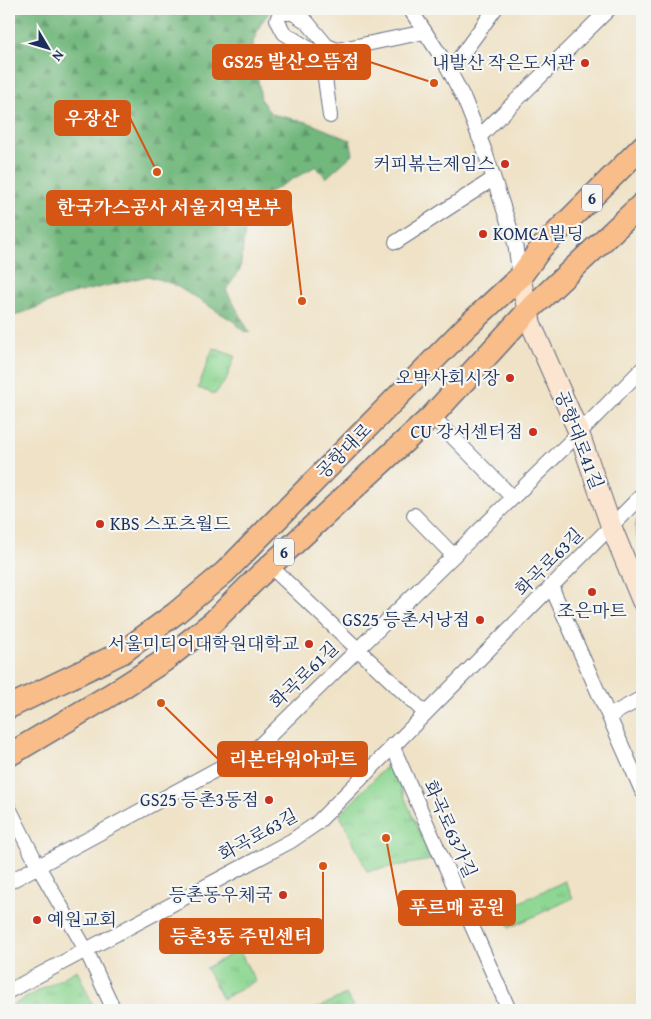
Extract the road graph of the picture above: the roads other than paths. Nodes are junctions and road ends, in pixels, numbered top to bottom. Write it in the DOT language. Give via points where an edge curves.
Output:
graph roads {
  1 [pos="410,9"];
  2 [pos="495,9"];
  3 [pos="609,9"];
  4 [pos="425,32"];
  5 [pos="450,71"];
  6 [pos="330,116"];
  7 [pos="479,137"];
  8 [pos="642,147"];
  9 [pos="493,179"];
  10 [pos="642,204"];
  11 [pos="396,242"];
  12 [pos="520,277"];
  13 [pos="528,311"];
  14 [pos="642,369"];
  15 [pos="432,416"];
  16 [pos="579,433"];
  17 [pos="642,496"];
  18 [pos="512,497"];
  19 [pos="414,515"];
  20 [pos="611,526"];
  21 [pos="453,555"];
  22 [pos="270,566"];
  23 [pos="552,586"];
  24 [pos="642,601"];
  25 [pos="358,649"];
  26 [pos="642,698"];
  27 [pos="9,707"];
  28 [pos="425,713"];
  29 [pos="609,716"];
  30 [pos="392,745"];
  31 [pos="9,755"];
  32 [pos="642,791"];
  33 [pos="9,808"];
  34 [pos="38,866"];
  35 [pos="9,882"];
  36 [pos="86,950"];
  37 [pos="9,991"];
  38 [pos="114,1010"];
  39 [pos="510,1010"];
  1 -- 4 [label="street"];
  2 -- 5 [label="street"];
  3 -- 7 [label="street"];
  4 -- 5 [label="street"];
  4 -- 6 [label="street" via="338,50 328,46 300,17 293,13 280,14 277,20 284,33 311,50 319,61 325,78"];
  5 -- 7 [label="street" via="466,101"];
  7 -- 9 [label="street"];
  8 -- 12 [label="main road, 공항대로 / 6" via="541,248"];
  9 -- 11 [label="street"];
  9 -- 12 [label="street" via="515,243"];
  10 -- 13 [label="main road, 공항대로 / 6"];
  12 -- 13 [label="street, 공항대로41길"];
  12 -- 27 [label="main road, 공항대로 / 6" via="466,327 225,572 123,652"];
  13 -- 15 [label="main road, 공항대로 / 6"];
  13 -- 16 [label="street, 공항대로41길"];
  14 -- 16 [label="street, 화곡로61길"];
  15 -- 18 [label="street"];
  15 -- 22 [label="main road, 공항대로 / 6"];
  16 -- 18 [label="street, 화곡로61길"];
  16 -- 20 [label="street, 공항대로41길"];
  17 -- 20 [label="street, 화곡로63길"];
  18 -- 21 [label="street, 화곡로61길"];
  19 -- 21 [label="street"];
  20 -- 23 [label="street, 화곡로63길"];
  20 -- 24 [label="street, 공항대로41길"];
  21 -- 25 [label="street, 화곡로61길"];
  22 -- 25 [label="street"];
  22 -- 31 [label="main road, 공항대로 / 6" via="213,622 165,660"];
  23 -- 28 [label="street, 화곡로63길"];
  23 -- 29 [label="street"];
  25 -- 28 [label="street"];
  25 -- 34 [label="street, 화곡로61길" via="258,747"];
  26 -- 29 [label="street"];
  28 -- 30 [label="street, 화곡로63길"];
  29 -- 32 [label="street"];
  30 -- 36 [label="street, 화곡로63길" via="316,824 291,841"];
  30 -- 39 [label="street, 화곡로63가길"];
  33 -- 34 [label="street"];
  34 -- 35 [label="street, 화곡로61길"];
  34 -- 36 [label="street"];
  36 -- 37 [label="street, 화곡로63길"];
  36 -- 38 [label="street"];
}
